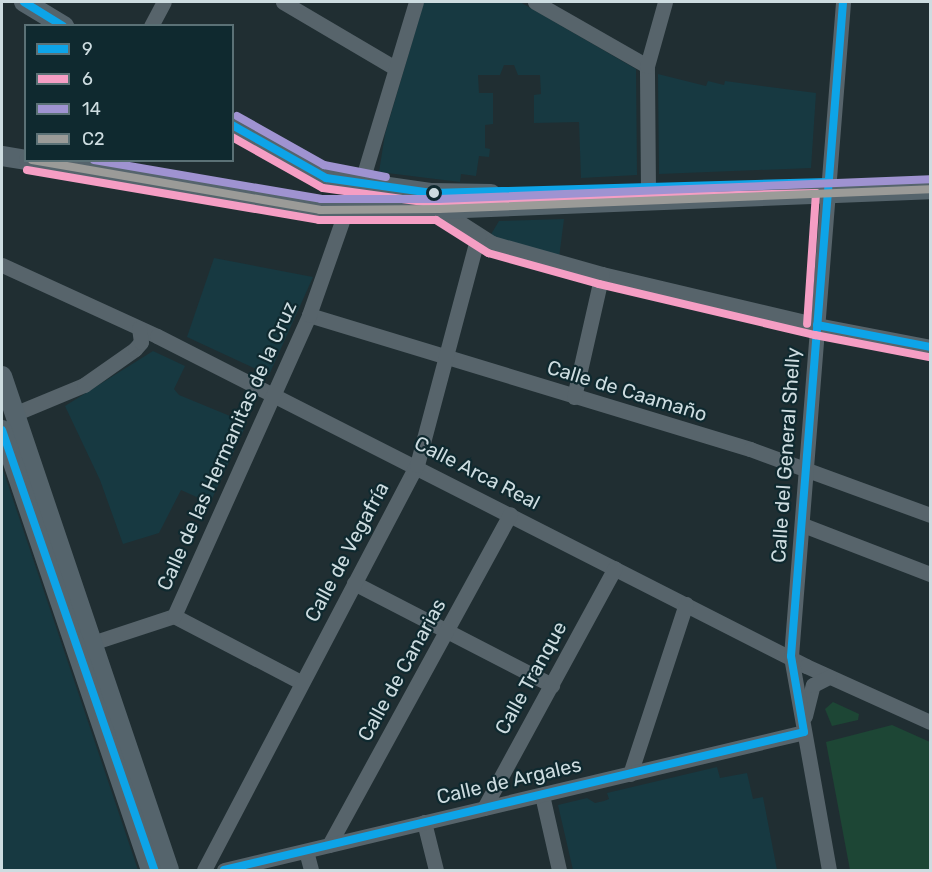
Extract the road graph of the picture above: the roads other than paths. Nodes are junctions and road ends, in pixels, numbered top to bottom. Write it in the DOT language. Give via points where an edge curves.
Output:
graph roads {
  1 [pos="24,2"];
  2 [pos="164,2"];
  3 [pos="283,2"];
  4 [pos="416,2"];
  5 [pos="536,2"];
  6 [pos="665,2"];
  7 [pos="843,2"];
  8 [pos="61,24"];
  9 [pos="152,24"];
  10 [pos="647,66"];
  11 [pos="395,68"];
  12 [pos="234,125"];
  13 [pos="2,156"];
  14 [pos="24,160"];
  15 [pos="52,162"];
  16 [pos="77,164"];
  17 [pos="930,177"];
  18 [pos="326,178"];
  19 [pos="361,184"];
  20 [pos="648,189"];
  21 [pos="826,189"];
  22 [pos="930,189"];
  23 [pos="439,209"];
  24 [pos="320,210"];
  25 [pos="346,210"];
  26 [pos="378,210"];
  27 [pos="478,235"];
  28 [pos="2,265"];
  29 [pos="602,274"];
  30 [pos="309,315"];
  31 [pos="817,325"];
  32 [pos="139,328"];
  33 [pos="930,347"];
  34 [pos="446,358"];
  35 [pos="2,376"];
  36 [pos="274,394"];
  37 [pos="574,397"];
  38 [pos="14,414"];
  39 [pos="2,430"];
  40 [pos="417,465"];
  41 [pos="807,468"];
  42 [pos="510,514"];
  43 [pos="930,515"];
  44 [pos="802,525"];
  45 [pos="615,568"];
  46 [pos="930,573"];
  47 [pos="354,583"];
  48 [pos="686,604"];
  49 [pos="174,616"];
  50 [pos="448,630"];
  51 [pos="92,643"];
  52 [pos="791,656"];
  53 [pos="830,677"];
  54 [pos="301,682"];
  55 [pos="552,685"];
  56 [pos="930,722"];
  57 [pos="804,732"];
  58 [pos="630,774"];
  59 [pos="542,795"];
  60 [pos="484,808"];
  61 [pos="424,822"];
  62 [pos="328,845"];
  63 [pos="306,851"];
  64 [pos="156,870"];
  65 [pos="204,870"];
  66 [pos="224,870"];
  67 [pos="311,870"];
  68 [pos="436,870"];
  69 [pos="559,870"];
  70 [pos="829,870"];
  1 -- 8 [label="main road"];
  2 -- 9 [label="street"];
  3 -- 11 [label="street"];
  4 -- 11 [label="street"];
  5 -- 10 [label="street"];
  6 -- 10 [label="street"];
  7 -- 21 [label="street, Calle del General Shelly"];
  10 -- 20 [label="street"];
  11 -- 19 [label="street"];
  12 -- 18 [label="main road"];
  13 -- 14 [label="main road"];
  15 -- 16 [label="main road"];
  16 -- 24 [label="main road"];
  17 -- 21 [label="main road"];
  18 -- 19 [label="main road"];
  18 -- 24 [label="main road"];
  19 -- 20 [label="main road" via="460,195"];
  19 -- 26 [label="street"];
  20 -- 21 [label="main road"];
  21 -- 22 [label="main road"];
  21 -- 23 [label="main road"];
  21 -- 31 [label="street, Calle del General Shelly"];
  23 -- 26 [label="main road"];
  23 -- 27 [label="street"];
  24 -- 25 [label="main road"];
  25 -- 26 [label="main road"];
  25 -- 30 [label="street, Calle de las Hermanitas de la Cruz"];
  27 -- 29 [label="street" via="492,243"];
  27 -- 34 [label="street, Calle de Vegafría"];
  28 -- 32 [label="street, Calle Arca Real"];
  29 -- 31 [label="street"];
  29 -- 37 [label="street"];
  30 -- 34 [label="street, Calle de Caamaño"];
  30 -- 36 [label="street, Calle de las Hermanitas de la Cruz"];
  31 -- 33 [label="street"];
  31 -- 41 [label="street, Calle del General Shelly"];
  32 -- 36 [label="street, Calle Arca Real"];
  32 -- 38 [label="street" via="141,342 135,349 84,385"];
  34 -- 37 [label="street, Calle de Caamaño"];
  34 -- 40 [label="street, Calle de Vegafría"];
  35 -- 38 [label="main road"];
  36 -- 40 [label="street, Calle Arca Real"];
  36 -- 49 [label="street, Calle de las Hermanitas de la Cruz"];
  37 -- 41 [label="street, Calle de Caamaño"];
  38 -- 51 [label="main road"];
  39 -- 64 [label="main road"];
  40 -- 42 [label="street, Calle Arca Real"];
  40 -- 47 [label="street, Calle de Vegafría"];
  41 -- 43 [label="street, Calle de Caamaño"];
  41 -- 44 [label="street, Calle del General Shelly"];
  42 -- 45 [label="street, Calle Arca Real"];
  42 -- 50 [label="street, Calle de Canarias"];
  44 -- 46 [label="street"];
  44 -- 52 [label="street, Calle del General Shelly"];
  45 -- 48 [label="street, Calle Arca Real"];
  45 -- 55 [label="street, Calle Tranque"];
  47 -- 50 [label="street"];
  47 -- 54 [label="street, Calle de Vegafría"];
  48 -- 52 [label="street, Calle Arca Real"];
  48 -- 58 [label="street"];
  49 -- 51 [label="street, Calle de las Hermanitas de la Cruz"];
  49 -- 54 [label="street"];
  50 -- 55 [label="street"];
  50 -- 62 [label="street, Calle de Canarias"];
  51 -- 64 [label="main road"];
  52 -- 53 [label="street, Calle Arca Real"];
  52 -- 57 [label="street, Calle del General Shelly"];
  53 -- 56 [label="street, Calle Arca Real"];
  53 -- 57 [label="street, Calle del General Shelly" via="819,680 809,691"];
  54 -- 65 [label="street, Calle de Vegafría"];
  55 -- 60 [label="street, Calle Tranque"];
  57 -- 58 [label="street, Calle de Argales"];
  57 -- 70 [label="street, Calle del General Shelly"];
  58 -- 59 [label="street, Calle de Argales"];
  59 -- 60 [label="street, Calle de Argales"];
  59 -- 69 [label="street"];
  60 -- 61 [label="street, Calle de Argales"];
  61 -- 62 [label="street, Calle de Argales"];
  61 -- 68 [label="street"];
  62 -- 63 [label="street, Calle de Argales"];
  63 -- 66 [label="street, Calle de Argales"];
  63 -- 67 [label="street"];
}
